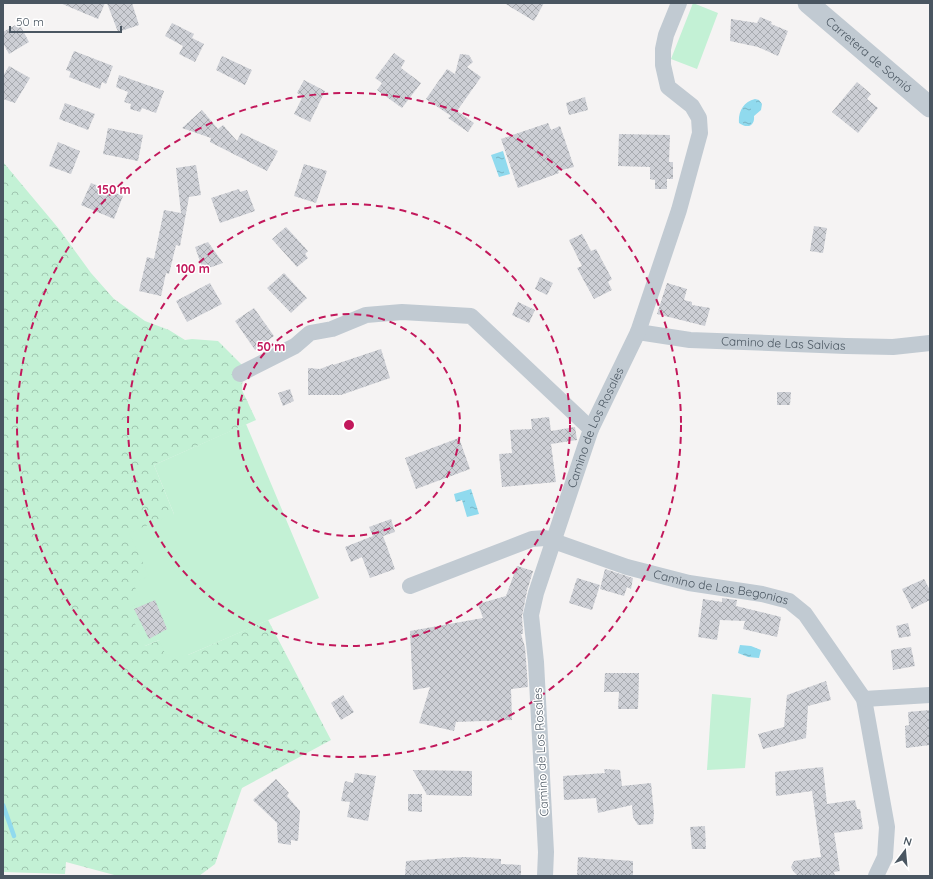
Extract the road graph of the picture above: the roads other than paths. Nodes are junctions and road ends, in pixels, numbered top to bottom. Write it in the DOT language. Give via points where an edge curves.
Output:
graph roads {
  1 [pos="679,3"];
  2 [pos="808,3"];
  3 [pos="930,107"];
  4 [pos="638,332"];
  5 [pos="930,343"];
  6 [pos="240,374"];
  7 [pos="591,429"];
  8 [pos="554,542"];
  9 [pos="410,586"];
  10 [pos="930,695"];
  11 [pos="864,699"];
  12 [pos="545,876"];
  13 [pos="876,876"];
  1 -- 4 [label="street, Camino de Los Rosales" via="666,35 663,65 668,87 692,106 699,118 700,133 679,210"];
  2 -- 3 [label="street, Carretera de Somió"];
  4 -- 5 [label="street, Camino de Las Salvias" via="690,340 846,346 893,347"];
  4 -- 7 [label="street, Camino de Los Rosales"];
  6 -- 7 [label="street" via="295,346 310,333 332,329 366,315 402,312 471,316"];
  7 -- 8 [label="street, Camino de Los Rosales"];
  8 -- 9 [label="street, Camino de Las Begonias" via="545,538 532,539"];
  8 -- 11 [label="street, Camino de Las Begonias" via="627,567 689,584 762,594 789,601 805,614"];
  8 -- 12 [label="street, Camino de Los Rosales" via="531,615 536,662 546,852"];
  10 -- 11 [label="street"];
  11 -- 13 [label="street, Camino de Las Begonias" via="888,827 885,857"];
}
